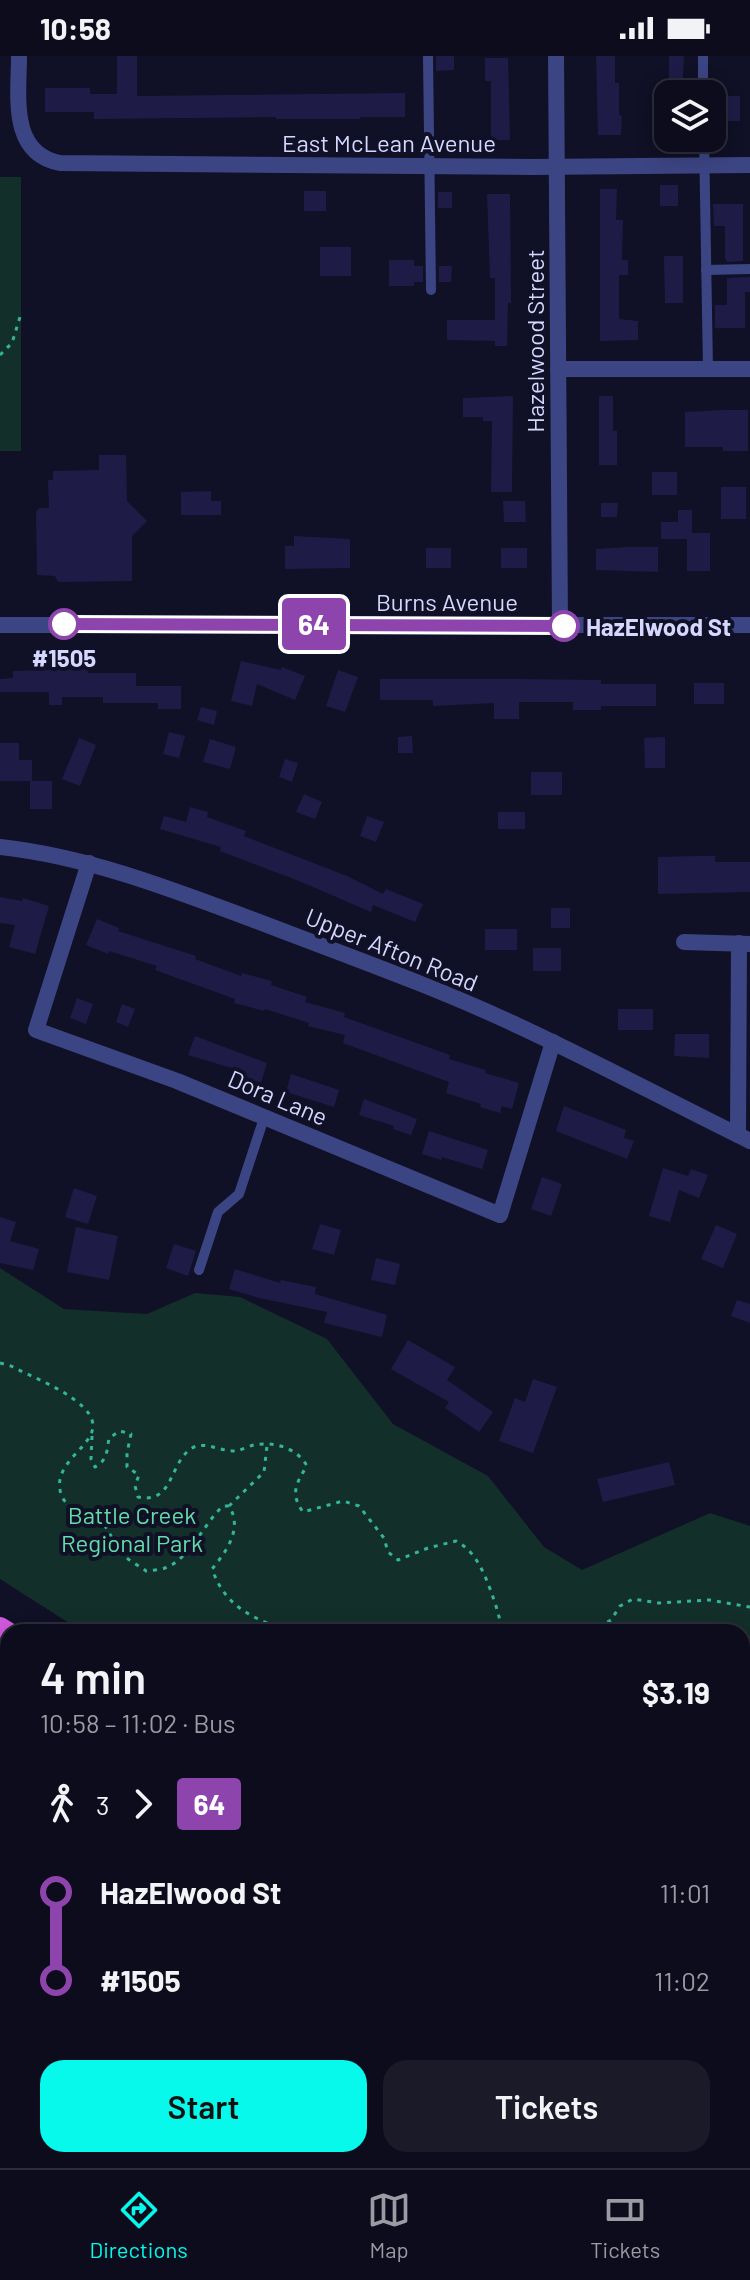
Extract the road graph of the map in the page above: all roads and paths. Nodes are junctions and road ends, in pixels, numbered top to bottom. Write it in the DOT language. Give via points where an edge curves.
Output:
graph roads {
  1 [pos="19,56"];
  2 [pos="428,56"];
  3 [pos="556,56"];
  4 [pos="703,56"];
  5 [pos="703,80"];
  6 [pos="704,152"];
  7 [pos="750,165"];
  8 [pos="429,166"];
  9 [pos="704,166"];
  10 [pos="557,167"];
  11 [pos="750,269"];
  12 [pos="706,270"];
  13 [pos="431,290"];
  14 [pos="20,317"];
  15 [pos="0,355"];
  16 [pos="558,369"];
  17 [pos="708,369"];
  18 [pos="750,369"];
  19 [pos="0,625"];
  20 [pos="750,625"];
  21 [pos="560,626"];
  22 [pos="0,847"];
  23 [pos="89,863"];
  24 [pos="684,942"];
  25 [pos="745,944"];
  26 [pos="553,1042"];
  27 [pos="264,1118"];
  28 [pos="744,1138"];
  29 [pos="199,1270"];
  30 [pos="0,1363"];
  31 [pos="92,1436"];
  32 [pos="267,1446"];
  33 [pos="229,1506"];
  34 [pos="750,1607"];
  35 [pos="268,1624"];
  36 [pos="501,1624"];
  37 [pos="604,1624"];
  1 -- 8 [label="street, East McLean Avenue" via="19,119 32,149 44,160"];
  2 -- 8 [label="lane"];
  3 -- 10 [label="street, Hazelwood Street"];
  4 -- 5 [label="lane"];
  6 -- 9 [label="lane"];
  7 -- 9 [label="street, East McLean Avenue"];
  8 -- 10 [label="street, East McLean Avenue"];
  8 -- 13 [label="lane"];
  9 -- 10 [label="street, East McLean Avenue"];
  9 -- 12 [label="lane"];
  10 -- 16 [label="street, Hazelwood Street"];
  11 -- 12 [label="lane"];
  12 -- 17 [label="lane"];
  14 -- 15 [label="path" via="12,343"];
  16 -- 17 [label="street"];
  16 -- 21 [label="street, Hazelwood Street"];
  17 -- 18 [label="street"];
  19 -- 21 [label="street, Burns Avenue"];
  20 -- 21 [label="street, Burns Avenue"];
  22 -- 23 [label="street, Upper Afton Road"];
  23 -- 26 [label="street, Upper Afton Road" via="299,938"];
  23 -- 27 [label="street, Dora Lane" via="36,1030"];
  24 -- 25 [label="street"];
  25 -- 28 [label="street"];
  26 -- 27 [label="street, Dora Lane" via="500,1215"];
  26 -- 28 [label="street, Upper Afton Road"];
  27 -- 29 [label="lane" via="239,1194 218,1212"];
  30 -- 31 [label="path" via="75,1400 90,1414"];
  31 -- 32 [label="path" via="95,1467 107,1455 109,1438 120,1431 131,1434 127,1467 139,1475 138,1497 149,1499 162,1493 187,1451 199,1444 236,1451"];
  31 -- 33 [label="path" via="64,1469 62,1496 104,1525 121,1553 146,1571 167,1568 187,1552 210,1518"];
  32 -- 33 [label="path" via="264,1472"];
  32 -- 36 [label="path" via="300,1454 307,1466 295,1485 303,1512 343,1501 359,1506 398,1560 456,1541 468,1547"];
  33 -- 35 [label="path" via="233,1534 212,1569 229,1601"];
  34 -- 37 [label="path" via="709,1600 633,1599"];
}
